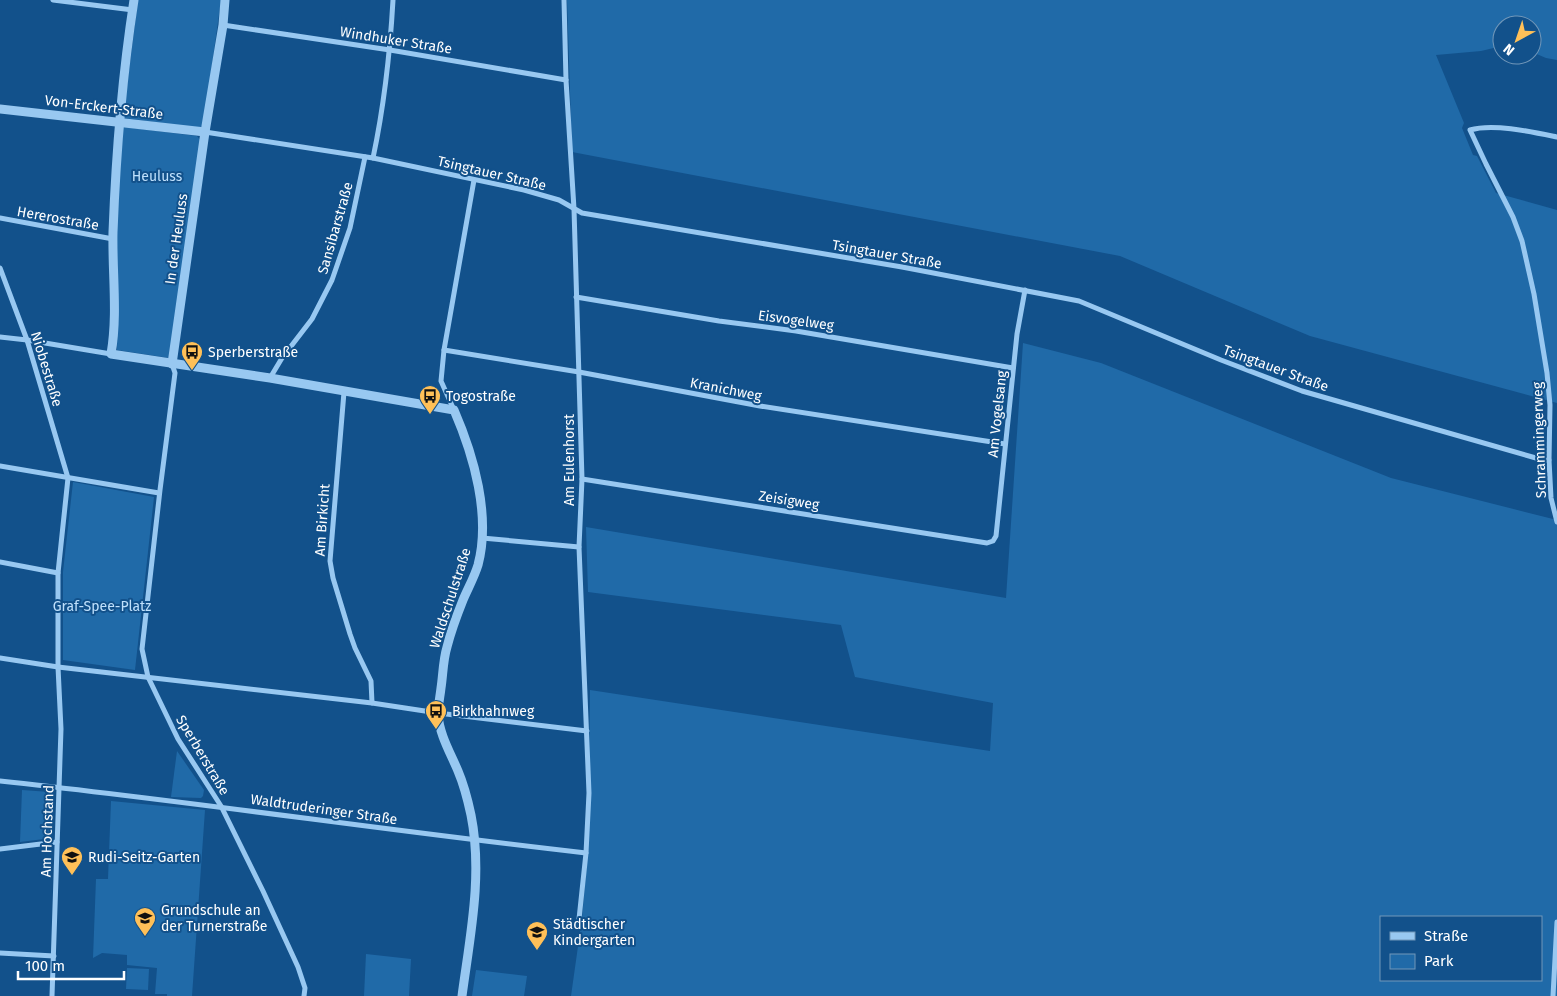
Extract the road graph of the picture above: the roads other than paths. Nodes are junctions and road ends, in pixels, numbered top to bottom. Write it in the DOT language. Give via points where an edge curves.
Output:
graph roads {
  1 [pos="54,0"];
  2 [pos="134,0"];
  3 [pos="225,0"];
  4 [pos="393,0"];
  5 [pos="564,0"];
  6 [pos="133,10"];
  7 [pos="223,25"];
  8 [pos="390,50"];
  9 [pos="566,80"];
  10 [pos="0,109"];
  11 [pos="118,123"];
  12 [pos="205,132"];
  13 [pos="1557,137"];
  14 [pos="365,157"];
  15 [pos="373,158"];
  16 [pos="474,180"];
  17 [pos="574,210"];
  18 [pos="0,218"];
  19 [pos="113,239"];
  20 [pos="0,268"];
  21 [pos="1025,290"];
  22 [pos="576,297"];
  23 [pos="0,337"];
  24 [pos="27,340"];
  25 [pos="444,350"];
  26 [pos="111,354"];
  27 [pos="172,364"];
  28 [pos="1013,368"];
  29 [pos="579,372"];
  30 [pos="270,378"];
  31 [pos="344,392"];
  32 [pos="454,410"];
  33 [pos="1005,444"];
  34 [pos="1549,460"];
  35 [pos="0,466"];
  36 [pos="68,478"];
  37 [pos="582,479"];
  38 [pos="159,493"];
  39 [pos="1557,522"];
  40 [pos="482,538"];
  41 [pos="993,541"];
  42 [pos="579,547"];
  43 [pos="0,562"];
  44 [pos="58,573"];
  45 [pos="0,658"];
  46 [pos="58,667"];
  47 [pos="148,677"];
  48 [pos="372,703"];
  49 [pos="438,713"];
  50 [pos="587,732"];
  51 [pos="0,781"];
  52 [pos="60,787"];
  53 [pos="221,806"];
  54 [pos="475,841"];
  55 [pos="57,842"];
  56 [pos="0,849"];
  57 [pos="586,853"];
  58 [pos="579,919"];
  59 [pos="1557,922"];
  60 [pos="0,953"];
  61 [pos="54,956"];
  62 [pos="52,996"];
  63 [pos="304,996"];
  64 [pos="462,996"];
  65 [pos="1553,996"];
  1 -- 6 [label="street"];
  2 -- 6 [label="street"];
  3 -- 7 [label="street, In der Heuluss"];
  4 -- 8 [label="street"];
  5 -- 9 [label="street, Am Eulenhorst"];
  6 -- 11 [label="street"];
  7 -- 8 [label="street, Windhuker Straße"];
  7 -- 12 [label="street, In der Heuluss"];
  8 -- 9 [label="street, Windhuker Straße"];
  8 -- 15 [label="street"];
  9 -- 17 [label="street, Am Eulenhorst"];
  10 -- 11 [label="street, Von-Erckert-Straße"];
  11 -- 12 [label="street, Von-Erckert-Straße"];
  11 -- 19 [label="street"];
  12 -- 14 [label="street, Tsingtauer Straße"];
  12 -- 27 [label="street, In der Heuluss"];
  13 -- 34 [label="street, Schrammingerweg" via="1495,127 1470,130 1513,218 1527,260 1547,373"];
  14 -- 15 [label="street, Tsingtauer Straße"];
  14 -- 30 [label="street, Sansibarstraße" via="350,228 332,280 312,319"];
  15 -- 16 [label="street, Tsingtauer Straße"];
  16 -- 17 [label="street, Tsingtauer Straße" via="559,200"];
  16 -- 25 [label="street, Waldschulstraße"];
  17 -- 21 [label="street, Tsingtauer Straße"];
  17 -- 22 [label="street, Am Eulenhorst"];
  18 -- 19 [label="street, Hererostraße"];
  19 -- 26 [label="street"];
  20 -- 24 [label="street, Niobestraße"];
  21 -- 28 [label="street, Am Vogelsang"];
  21 -- 34 [label="street, Tsingtauer Straße" via="1079,300 1302,391"];
  22 -- 28 [label="street, Eisvogelweg"];
  22 -- 29 [label="street, Am Eulenhorst"];
  23 -- 24 [label="street"];
  24 -- 26 [label="street"];
  24 -- 36 [label="street, Niobestraße"];
  25 -- 29 [label="street, Kranichweg"];
  25 -- 32 [label="street, Waldschulstraße" via="441,381"];
  26 -- 27 [label="street"];
  27 -- 30 [label="street"];
  27 -- 38 [label="street, Sperberstraße" via="175,373"];
  28 -- 33 [label="street, Am Vogelsang"];
  29 -- 33 [label="street, Kranichweg" via="760,406"];
  29 -- 37 [label="street, Am Eulenhorst"];
  30 -- 31 [label="street"];
  31 -- 32 [label="street"];
  31 -- 48 [label="street, Am Birkicht" via="330,561 353,641 370,681"];
  32 -- 40 [label="street, Waldschulstraße" via="474,470"];
  33 -- 41 [label="street, Am Vogelsang"];
  34 -- 39 [label="street, Schrammingerweg" via="1551,498"];
  35 -- 36 [label="street"];
  36 -- 38 [label="street"];
  36 -- 44 [label="street"];
  37 -- 41 [label="street, Zeisigweg" via="987,543"];
  37 -- 42 [label="street, Am Eulenhorst"];
  38 -- 47 [label="street, Sperberstraße" via="142,649"];
  40 -- 42 [label="street"];
  40 -- 49 [label="street, Waldschulstraße" via="476,571 447,648"];
  42 -- 50 [label="street, Am Eulenhorst"];
  43 -- 44 [label="street"];
  44 -- 46 [label="street"];
  45 -- 46 [label="street"];
  46 -- 47 [label="street"];
  46 -- 52 [label="street, Am Hochstand"];
  47 -- 48 [label="street"];
  47 -- 53 [label="street, Sperberstraße" via="178,739"];
  48 -- 49 [label="street"];
  49 -- 50 [label="street"];
  49 -- 54 [label="street, Waldschulstraße" via="467,798"];
  50 -- 57 [label="street, Am Eulenhorst" via="589,793"];
  51 -- 52 [label="street, Waldtruderinger Straße"];
  52 -- 53 [label="street, Waldtruderinger Straße"];
  52 -- 55 [label="street, Am Hochstand"];
  53 -- 54 [label="street, Waldtruderinger Straße"];
  53 -- 63 [label="street, Sperberstraße" via="298,967 305,988"];
  54 -- 57 [label="street, Waldtruderinger Straße"];
  54 -- 64 [label="street, Waldschulstraße" via="474,906"];
  55 -- 56 [label="street"];
  55 -- 61 [label="street, Am Hochstand"];
  57 -- 58 [label="street, Am Eulenhorst"];
  59 -- 65 [label="street"];
  60 -- 61 [label="street"];
  61 -- 62 [label="street, Am Hochstand"];
}
